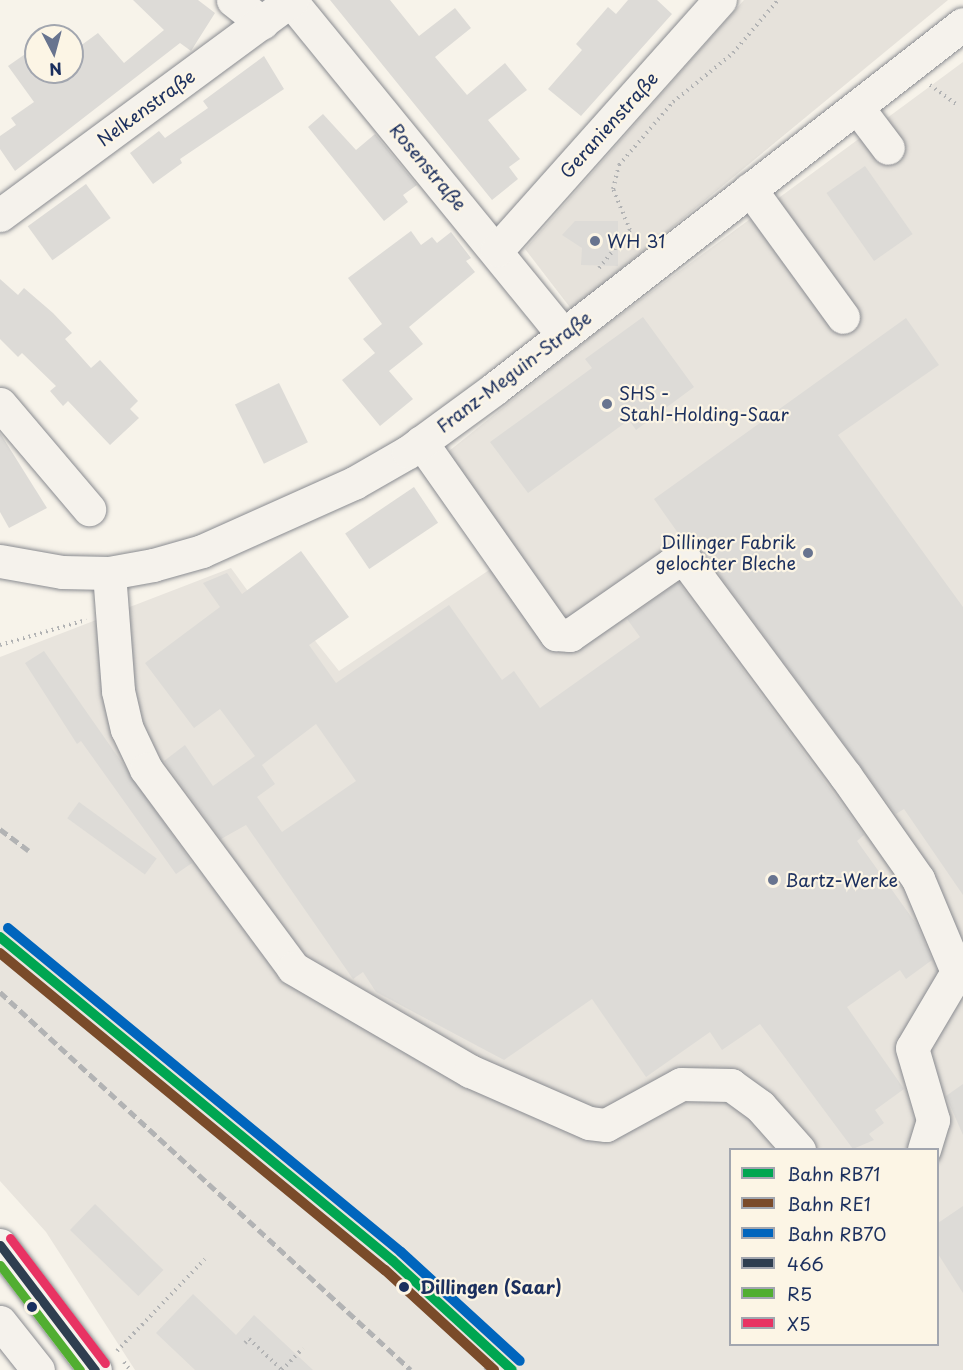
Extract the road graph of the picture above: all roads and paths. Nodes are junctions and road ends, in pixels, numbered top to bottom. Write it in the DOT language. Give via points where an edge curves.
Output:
graph roads {
  1 [pos="233,0"];
  2 [pos="291,0"];
  3 [pos="720,0"];
  4 [pos="778,0"];
  5 [pos="262,23"];
  6 [pos="963,24"];
  7 [pos="857,107"];
  8 [pos="888,148"];
  9 [pos="750,189"];
  10 [pos="0,215"];
  11 [pos="497,250"];
  12 [pos="596,272"];
  13 [pos="843,317"];
  14 [pos="563,335"];
  15 [pos="0,404"];
  16 [pos="421,442"];
  17 [pos="89,509"];
  18 [pos="0,561"];
  19 [pos="109,573"];
  20 [pos="112,613"];
  21 [pos="0,645"];
  22 [pos="798,1148"];
  23 [pos="924,1148"];
  24 [pos="0,1245"];
  25 [pos="205,1259"];
  26 [pos="0,1322"];
  27 [pos="245,1343"];
  28 [pos="303,1348"];
  29 [pos="493,1361"];
  30 [pos="38,1370"];
  31 [pos="95,1370"];
  32 [pos="130,1370"];
  33 [pos="282,1370"];
  34 [pos="485,1370"];
  1 -- 5 [label="street"];
  2 -- 5 [label="street, Nelkenstraße"];
  2 -- 11 [label="street, Rosenstraße"];
  3 -- 11 [label="street, Geranienstraße"];
  4 -- 12 [label="path" via="733,53 673,102 619,165 613,189 630,230"];
  5 -- 10 [label="street, Nelkenstraße"];
  6 -- 7 [label="street, Franz-Meguin-Straße"];
  7 -- 8 [label="street"];
  7 -- 9 [label="street, Franz-Meguin-Straße"];
  9 -- 13 [label="street"];
  9 -- 14 [label="street, Franz-Meguin-Straße"];
  11 -- 14 [label="street, Rosenstraße"];
  14 -- 16 [label="street, Franz-Meguin-Straße"];
  15 -- 17 [label="street"];
  16 -- 19 [label="street, Franz-Meguin-Straße" via="288,515 179,558"];
  16 -- 23 [label="street" via="556,634 570,635 672,564 686,561 845,775 918,879 957,972 912,1048 933,1120"];
  18 -- 19 [label="street, Franz-Meguin-Straße" via="62,572"];
  19 -- 20 [label="street"];
  20 -- 21 [label="path"];
  20 -- 22 [label="street" via="118,691 127,729 146,769 293,968 470,1071 589,1123 606,1125 681,1084 731,1084 760,1106"];
  24 -- 31 [label="street"];
  25 -- 32 [label="path" via="116,1350"];
  26 -- 30 [label="street"];
  27 -- 33 [label="path" via="249,1339"];
  28 -- 33 [label="path"];
  29 -- 34 [label="path"];
}
